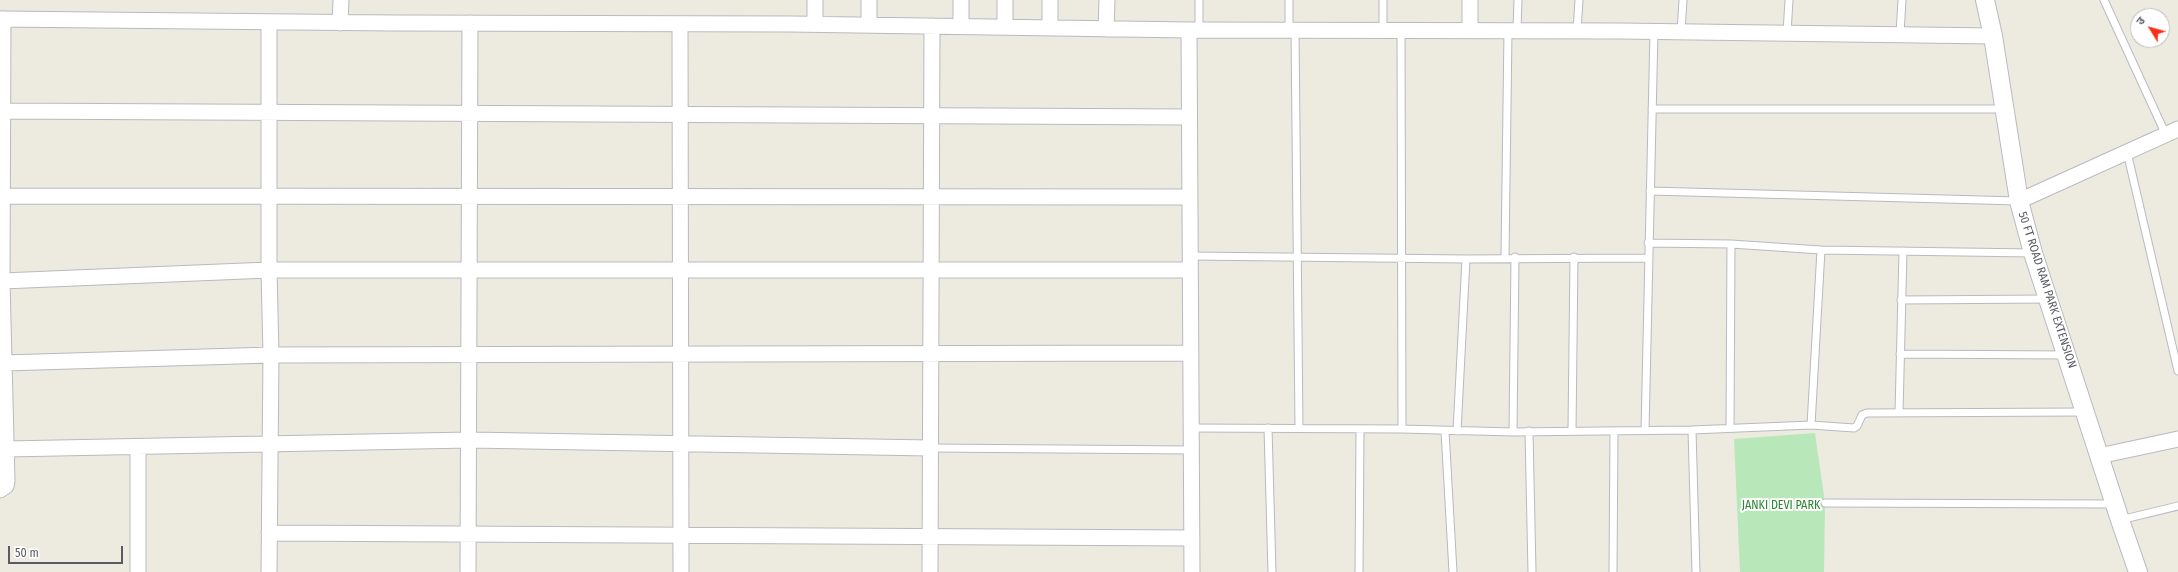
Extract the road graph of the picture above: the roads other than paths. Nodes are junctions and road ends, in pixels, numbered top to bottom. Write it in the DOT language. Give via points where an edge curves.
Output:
graph roads {
  1 [pos="341,0"];
  2 [pos="815,0"];
  3 [pos="869,0"];
  4 [pos="961,0"];
  5 [pos="1005,0"];
  6 [pos="1050,0"];
  7 [pos="1107,0"];
  8 [pos="1199,0"];
  9 [pos="1289,0"];
  10 [pos="1383,0"];
  11 [pos="1470,0"];
  12 [pos="1518,0"];
  13 [pos="1579,0"];
  14 [pos="1683,0"];
  15 [pos="1789,0"];
  16 [pos="1902,0"];
  17 [pos="1985,0"];
  18 [pos="2104,0"];
  19 [pos="1,19"];
  20 [pos="269,22"];
  21 [pos="340,23"];
  22 [pos="470,23"];
  23 [pos="680,24"];
  24 [pos="815,24"];
  25 [pos="869,25"];
  26 [pos="932,26"];
  27 [pos="961,26"];
  28 [pos="1005,27"];
  29 [pos="1050,28"];
  30 [pos="1106,29"];
  31 [pos="1194,30"];
  32 [pos="1292,30"];
  33 [pos="1383,30"];
  34 [pos="1401,30"];
  35 [pos="1470,30"];
  36 [pos="1513,30"];
  37 [pos="1577,31"];
  38 [pos="1654,31"];
  39 [pos="1681,32"];
  40 [pos="1787,33"];
  41 [pos="1900,34"];
  42 [pos="1993,36"];
  43 [pos="2,103"];
  44 [pos="1652,109"];
  45 [pos="2004,110"];
  46 [pos="269,113"];
  47 [pos="470,114"];
  48 [pos="680,115"];
  49 [pos="932,116"];
  50 [pos="1189,117"];
  51 [pos="2172,132"];
  52 [pos="2127,152"];
  53 [pos="1,188"];
  54 [pos="1650,191"];
  55 [pos="269,196"];
  56 [pos="470,196"];
  57 [pos="680,196"];
  58 [pos="932,196"];
  59 [pos="1190,197"];
  60 [pos="2019,201"];
  61 [pos="1,228"];
  62 [pos="1648,243"];
  63 [pos="1731,244"];
  64 [pos="1821,250"];
  65 [pos="1903,251"];
  66 [pos="2033,253"];
  67 [pos="1296,256"];
  68 [pos="1401,257"];
  69 [pos="1505,257"];
  70 [pos="1515,257"];
  71 [pos="1574,257"];
  72 [pos="1647,258"];
  73 [pos="1466,259"];
  74 [pos="1190,263"];
  75 [pos="269,270"];
  76 [pos="469,270"];
  77 [pos="680,270"];
  78 [pos="931,270"];
  79 [pos="2,280"];
  80 [pos="2048,299"];
  81 [pos="1901,300"];
  82 [pos="1191,353"];
  83 [pos="469,354"];
  84 [pos="680,354"];
  85 [pos="931,354"];
  86 [pos="1900,354"];
  87 [pos="271,355"];
  88 [pos="2067,355"];
  89 [pos="4,364"];
  90 [pos="2178,371"];
  91 [pos="2086,412"];
  92 [pos="1899,413"];
  93 [pos="1811,425"];
  94 [pos="1192,428"];
  95 [pos="1268,428"];
  96 [pos="1299,428"];
  97 [pos="1730,428"];
  98 [pos="1402,429"];
  99 [pos="1360,430"];
  100 [pos="1572,430"];
  101 [pos="1692,430"];
  102 [pos="1445,431"];
  103 [pos="1457,431"];
  104 [pos="1529,431"];
  105 [pos="1614,431"];
  106 [pos="1645,431"];
  107 [pos="1513,432"];
  108 [pos="2178,439"];
  109 [pos="469,440"];
  110 [pos="680,442"];
  111 [pos="269,444"];
  112 [pos="138,446"];
  113 [pos="930,448"];
  114 [pos="6,449"];
  115 [pos="1192,450"];
  116 [pos="2099,456"];
  117 [pos="0,490"];
  118 [pos="1825,503"];
  119 [pos="2178,506"];
  120 [pos="2117,512"];
  121 [pos="269,533"];
  122 [pos="468,534"];
  123 [pos="680,535"];
  124 [pos="930,536"];
  125 [pos="1192,538"];
  126 [pos="138,572"];
  127 [pos="269,572"];
  128 [pos="468,572"];
  129 [pos="681,572"];
  130 [pos="930,572"];
  131 [pos="1192,572"];
  132 [pos="1272,572"];
  133 [pos="1359,572"];
  134 [pos="1453,572"];
  135 [pos="1532,572"];
  136 [pos="1613,572"];
  137 [pos="1696,572"];
  138 [pos="2138,572"];
  1 -- 21 [label="street"];
  2 -- 24 [label="street"];
  3 -- 25 [label="street"];
  4 -- 27 [label="street"];
  5 -- 28 [label="street"];
  6 -- 29 [label="street"];
  7 -- 30 [label="street"];
  8 -- 31 [label="lane"];
  9 -- 32 [label="lane"];
  10 -- 33 [label="lane"];
  11 -- 35 [label="street"];
  12 -- 36 [label="lane"];
  13 -- 37 [label="lane"];
  14 -- 39 [label="lane"];
  15 -- 40 [label="lane"];
  16 -- 41 [label="lane"];
  17 -- 42 [label="street, 50 FT ROAD RAM PARK EXTENSION"];
  18 -- 51 [label="lane"];
  19 -- 20 [label="street"];
  19 -- 43 [label="street"];
  20 -- 21 [label="street"];
  20 -- 46 [label="street"];
  21 -- 22 [label="street"];
  22 -- 23 [label="street"];
  22 -- 47 [label="street"];
  23 -- 24 [label="street"];
  23 -- 48 [label="street"];
  24 -- 25 [label="street"];
  25 -- 26 [label="street"];
  26 -- 27 [label="street"];
  26 -- 49 [label="street"];
  27 -- 28 [label="street"];
  28 -- 29 [label="street"];
  29 -- 30 [label="street"];
  30 -- 31 [label="street"];
  31 -- 32 [label="street"];
  31 -- 50 [label="street"];
  32 -- 33 [label="street"];
  32 -- 67 [label="lane"];
  33 -- 34 [label="street"];
  34 -- 35 [label="street"];
  34 -- 68 [label="lane"];
  35 -- 36 [label="street"];
  36 -- 37 [label="street"];
  36 -- 69 [label="lane"];
  37 -- 38 [label="street"];
  38 -- 39 [label="street"];
  38 -- 44 [label="lane"];
  39 -- 40 [label="street"];
  40 -- 41 [label="street"];
  41 -- 42 [label="street"];
  42 -- 45 [label="street, 50 FT ROAD RAM PARK EXTENSION"];
  43 -- 46 [label="street"];
  43 -- 53 [label="street"];
  44 -- 45 [label="lane"];
  44 -- 54 [label="lane"];
  45 -- 60 [label="street, 50 FT ROAD RAM PARK EXTENSION"];
  46 -- 47 [label="street"];
  46 -- 55 [label="street"];
  47 -- 48 [label="street"];
  47 -- 56 [label="street"];
  48 -- 49 [label="street"];
  48 -- 57 [label="street"];
  49 -- 50 [label="street"];
  49 -- 58 [label="street"];
  50 -- 59 [label="street"];
  51 -- 52 [label="street"];
  52 -- 60 [label="street"];
  52 -- 90 [label="lane"];
  53 -- 55 [label="street"];
  53 -- 61 [label="street"];
  54 -- 60 [label="lane"];
  54 -- 62 [label="lane"];
  55 -- 56 [label="street"];
  55 -- 75 [label="street"];
  56 -- 57 [label="street"];
  56 -- 76 [label="street"];
  57 -- 58 [label="street"];
  57 -- 77 [label="street"];
  58 -- 59 [label="street"];
  58 -- 78 [label="street"];
  59 -- 74 [label="street"];
  60 -- 66 [label="street, 50 FT ROAD RAM PARK EXTENSION"];
  61 -- 79 [label="street"];
  62 -- 63 [label="lane"];
  62 -- 72 [label="lane"];
  63 -- 64 [label="lane"];
  63 -- 97 [label="lane"];
  64 -- 65 [label="lane"];
  64 -- 93 [label="lane"];
  65 -- 66 [label="lane"];
  65 -- 81 [label="lane"];
  66 -- 80 [label="street, 50 FT ROAD RAM PARK EXTENSION"];
  67 -- 68 [label="lane"];
  67 -- 74 [label="lane"];
  67 -- 96 [label="lane"];
  68 -- 73 [label="lane"];
  68 -- 98 [label="lane"];
  69 -- 70 [label="lane"];
  69 -- 73 [label="lane"];
  70 -- 71 [label="lane"];
  70 -- 107 [label="lane"];
  71 -- 72 [label="lane"];
  71 -- 100 [label="lane"];
  72 -- 106 [label="lane"];
  73 -- 103 [label="lane"];
  74 -- 78 [label="street"];
  74 -- 82 [label="street"];
  75 -- 76 [label="street"];
  75 -- 79 [label="street"];
  75 -- 87 [label="street"];
  76 -- 77 [label="street"];
  76 -- 83 [label="street"];
  77 -- 78 [label="street"];
  77 -- 84 [label="street"];
  78 -- 85 [label="street"];
  79 -- 89 [label="street"];
  80 -- 81 [label="lane"];
  80 -- 88 [label="street, 50 FT ROAD RAM PARK EXTENSION"];
  81 -- 86 [label="lane"];
  82 -- 85 [label="street"];
  82 -- 94 [label="street"];
  83 -- 84 [label="street"];
  83 -- 87 [label="street"];
  83 -- 109 [label="street"];
  84 -- 85 [label="street"];
  84 -- 110 [label="street"];
  85 -- 113 [label="street"];
  86 -- 88 [label="lane"];
  86 -- 92 [label="lane"];
  87 -- 89 [label="street"];
  87 -- 111 [label="street"];
  88 -- 91 [label="street, 50 FT ROAD RAM PARK EXTENSION"];
  89 -- 114 [label="street"];
  91 -- 92 [label="lane"];
  91 -- 116 [label="street, 50 FT ROAD RAM PARK EXTENSION"];
  92 -- 93 [label="lane" via="1867,413 1862,415 1854,428"];
  93 -- 97 [label="lane"];
  94 -- 95 [label="lane"];
  94 -- 115 [label="street"];
  95 -- 96 [label="lane"];
  95 -- 132 [label="lane"];
  96 -- 99 [label="lane"];
  97 -- 101 [label="lane"];
  98 -- 99 [label="lane"];
  98 -- 102 [label="lane"];
  99 -- 133 [label="lane"];
  100 -- 104 [label="lane"];
  100 -- 105 [label="lane"];
  101 -- 106 [label="lane"];
  101 -- 137 [label="lane"];
  102 -- 103 [label="lane"];
  102 -- 134 [label="lane"];
  103 -- 107 [label="lane"];
  104 -- 107 [label="lane"];
  104 -- 135 [label="lane"];
  105 -- 106 [label="lane"];
  105 -- 136 [label="lane"];
  108 -- 116 [label="street"];
  109 -- 110 [label="street"];
  109 -- 111 [label="street"];
  109 -- 122 [label="street"];
  110 -- 113 [label="street"];
  110 -- 123 [label="street"];
  111 -- 112 [label="street"];
  111 -- 121 [label="street"];
  112 -- 114 [label="street"];
  112 -- 126 [label="street"];
  113 -- 115 [label="lane"];
  113 -- 124 [label="street"];
  114 -- 117 [label="street" via="7,483"];
  115 -- 125 [label="street"];
  116 -- 120 [label="street, 50 FT ROAD RAM PARK EXTENSION"];
  118 -- 120 [label="lane"];
  119 -- 120 [label="lane"];
  120 -- 138 [label="street, 50 FT ROAD RAM PARK EXTENSION"];
  121 -- 122 [label="street"];
  121 -- 127 [label="street"];
  122 -- 123 [label="street"];
  122 -- 128 [label="street"];
  123 -- 124 [label="street"];
  123 -- 129 [label="street"];
  124 -- 125 [label="street"];
  124 -- 130 [label="street"];
  125 -- 131 [label="street"];
}
